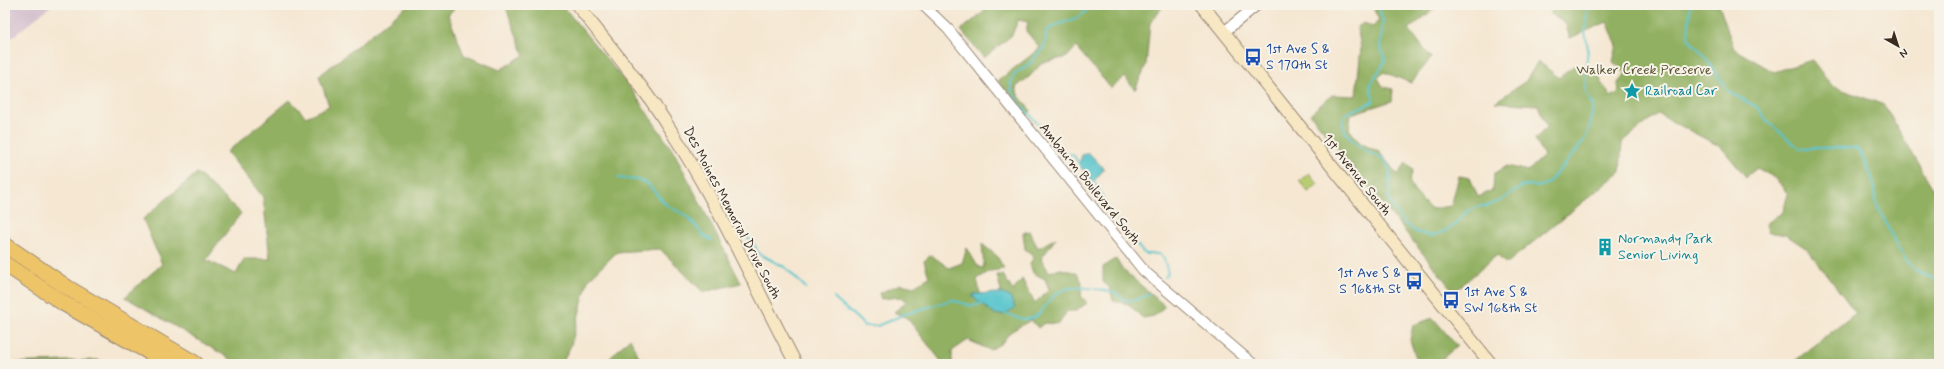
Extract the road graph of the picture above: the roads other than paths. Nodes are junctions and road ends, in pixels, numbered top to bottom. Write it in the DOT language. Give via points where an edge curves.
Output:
graph roads {
  1 [pos="576,5"];
  2 [pos="923,5"];
  3 [pos="1202,5"];
  4 [pos="1257,5"];
  5 [pos="1224,32"];
  6 [pos="5,245"];
  7 [pos="5,264"];
  8 [pos="170,364"];
  9 [pos="196,364"];
  10 [pos="796,364"];
  11 [pos="1253,364"];
  12 [pos="1491,364"];
  1 -- 10 [label="main road, Des Moines Memorial Drive South" via="621,59 669,126 699,177"];
  2 -- 11 [label="street, Ambaum Boulevard South" via="948,29 1144,271"];
  3 -- 5 [label="main road, 1st Avenue South"];
  4 -- 5 [label="street"];
  5 -- 12 [label="main road, 1st Avenue South"];
  6 -- 9 [label="highway" via="88,300"];
  7 -- 8 [label="highway" via="64,303"];
}
